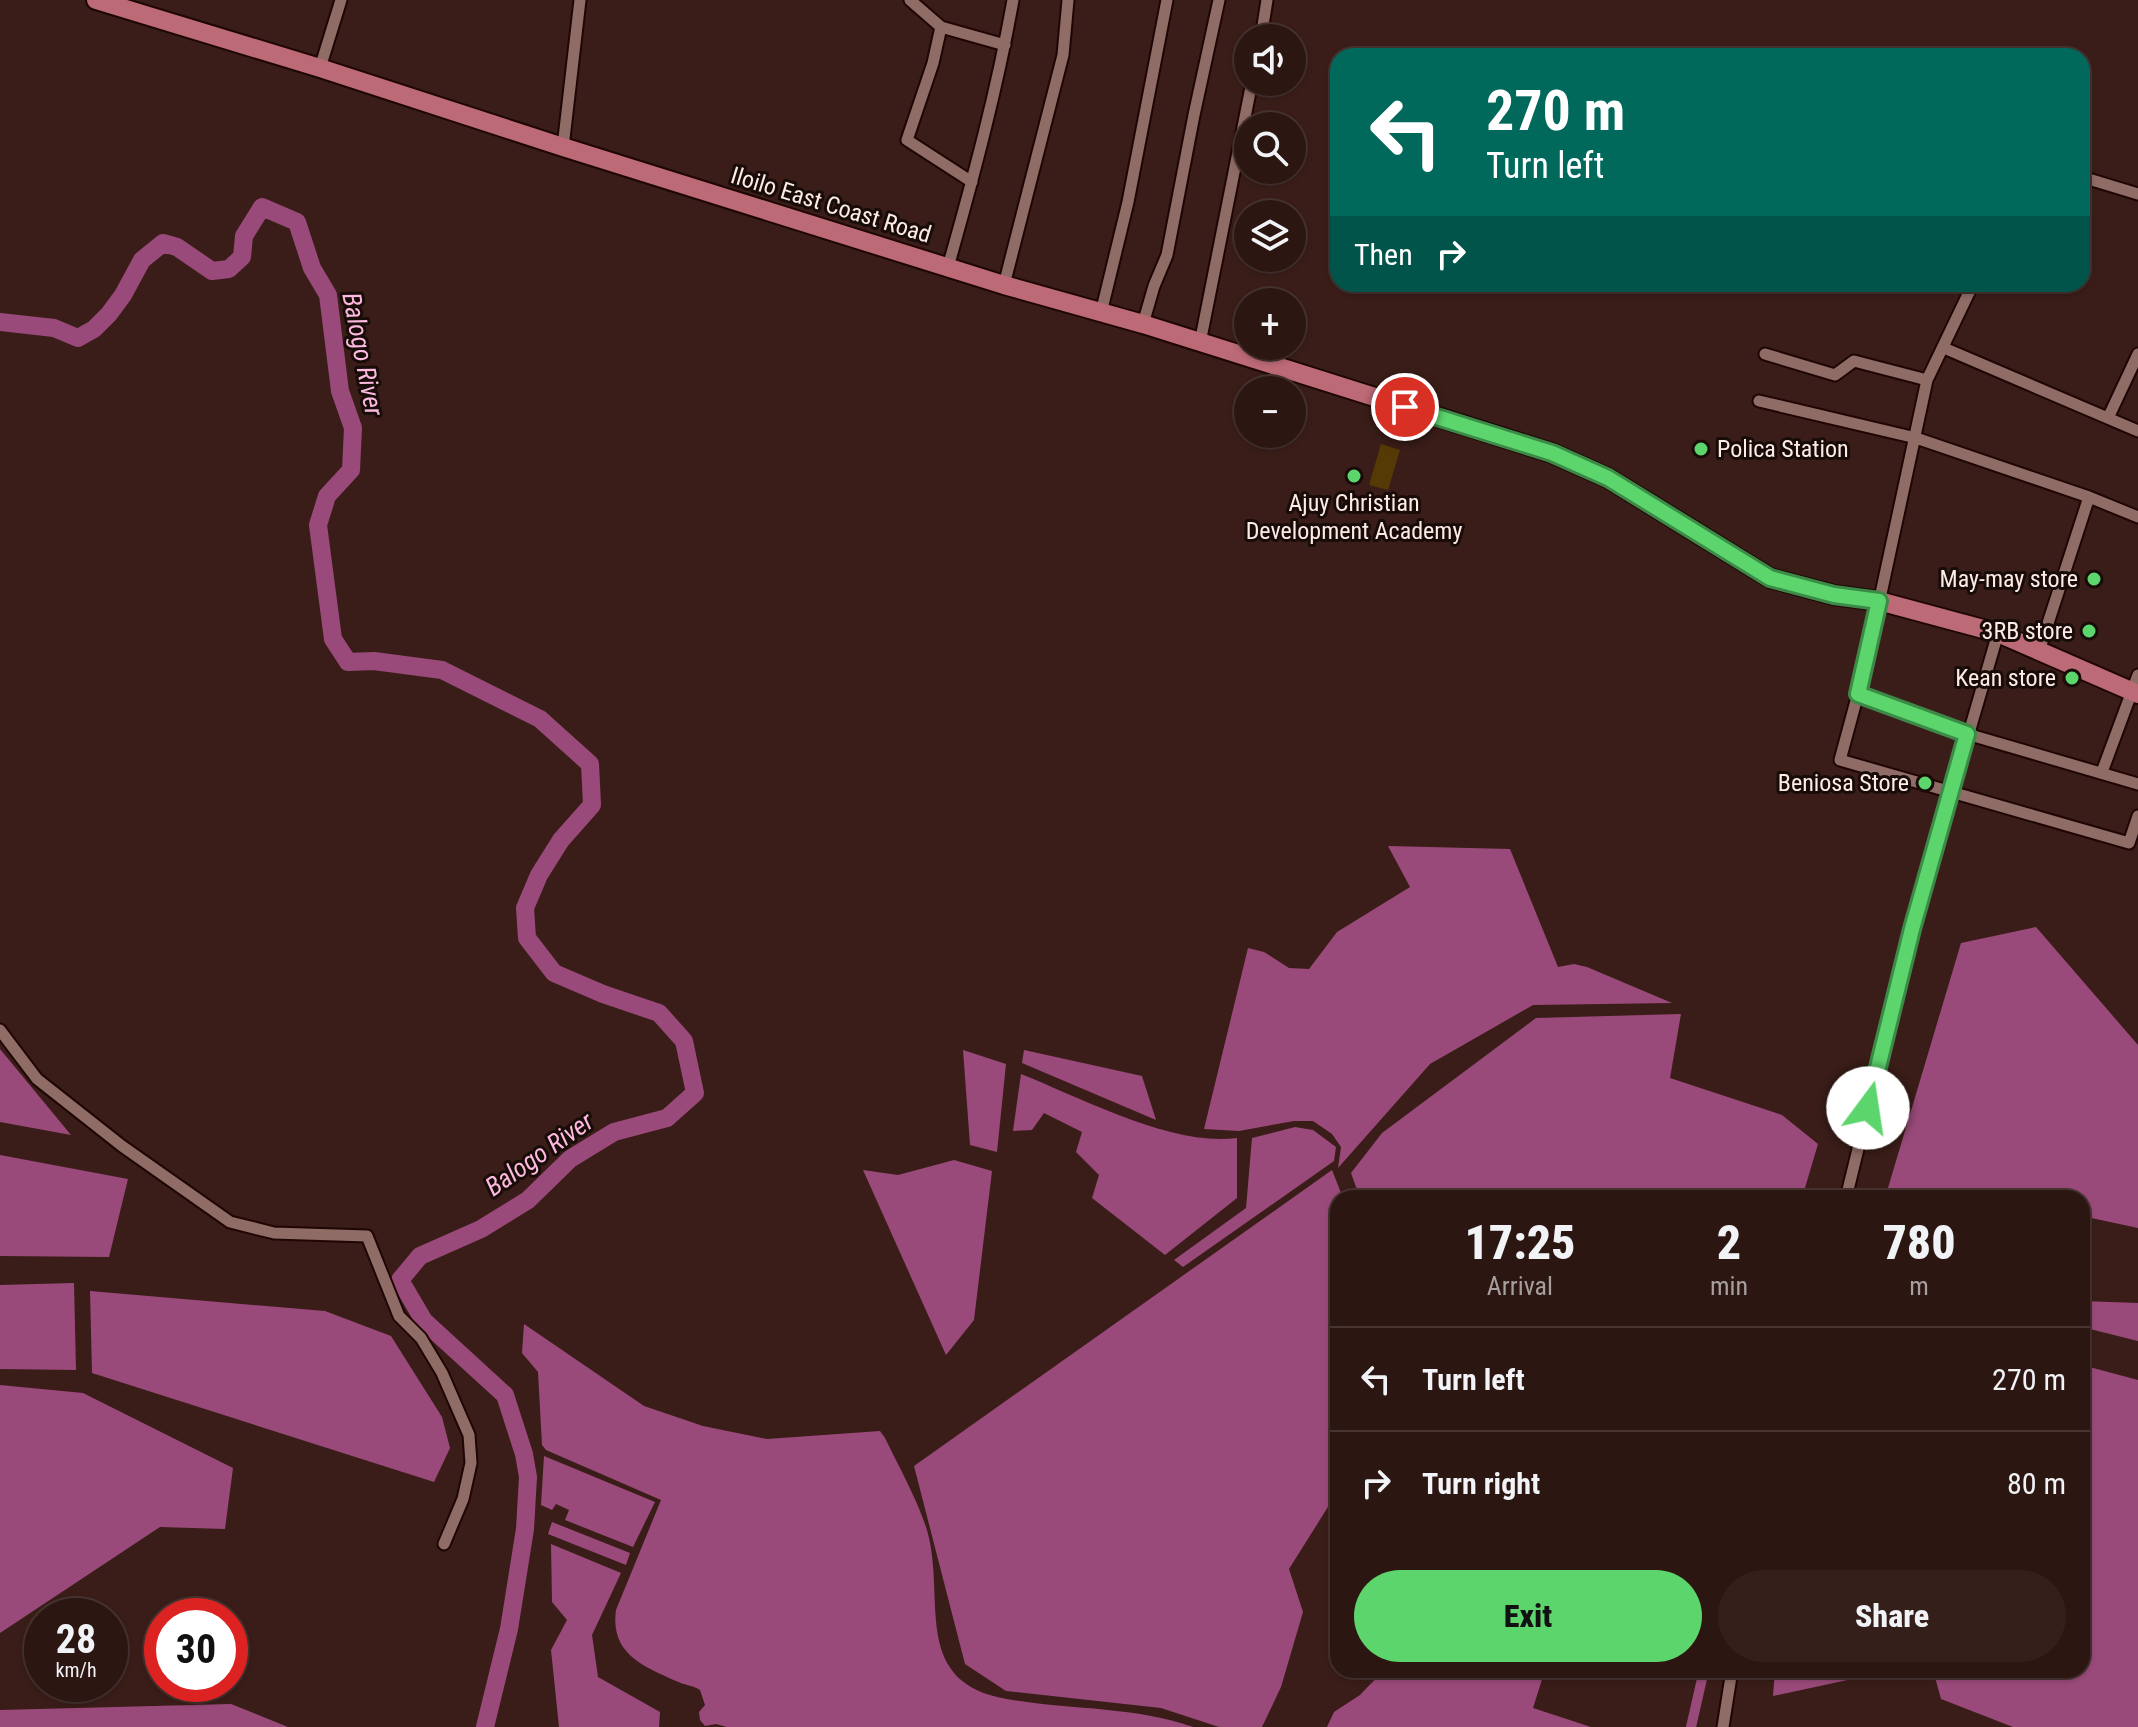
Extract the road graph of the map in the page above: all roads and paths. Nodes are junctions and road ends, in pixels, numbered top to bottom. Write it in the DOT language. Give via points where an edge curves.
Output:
graph roads {
  1 [pos="96,0"];
  2 [pos="341,0"];
  3 [pos="580,0"];
  4 [pos="910,0"];
  5 [pos="1013,0"];
  6 [pos="1068,0"];
  7 [pos="1167,0"];
  8 [pos="1219,0"];
  9 [pos="1267,0"];
  10 [pos="1263,24"];
  11 [pos="941,27"];
  12 [pos="1005,45"];
  13 [pos="320,68"];
  14 [pos="1249,96"];
  15 [pos="563,147"];
  16 [pos="2090,179"];
  17 [pos="972,182"];
  18 [pos="2138,194"];
  19 [pos="948,267"];
  20 [pos="1004,285"];
  21 [pos="1969,292"];
  22 [pos="1101,313"];
  23 [pos="1143,324"];
  24 [pos="1200,343"];
  25 [pos="1944,348"];
  26 [pos="1765,354"];
  27 [pos="2138,354"];
  28 [pos="1927,380"];
  29 [pos="1759,401"];
  30 [pos="2108,418"];
  31 [pos="2138,431"];
  32 [pos="1916,438"];
  33 [pos="2089,497"];
  34 [pos="2138,517"];
  35 [pos="1879,601"];
  36 [pos="1998,633"];
  37 [pos="2039,651"];
  38 [pos="2136,686"];
  39 [pos="1858,694"];
  40 [pos="1967,734"];
  41 [pos="2102,772"];
  42 [pos="2138,784"];
  43 [pos="1950,790"];
  44 [pos="2138,816"];
  45 [pos="0,1030"];
  46 [pos="1848,1190"];
  47 [pos="444,1544"];
  48 [pos="1731,1678"];
  49 [pos="1723,1727"];
  1 -- 13 [label="main road, Iloilo East Coast Road"];
  2 -- 13 [label="street"];
  3 -- 15 [label="street"];
  4 -- 11 [label="street"];
  5 -- 12 [label="street"];
  6 -- 20 [label="street" via="1063,55"];
  7 -- 22 [label="street"];
  8 -- 23 [label="street" via="1167,255"];
  9 -- 10 [label="street"];
  11 -- 12 [label="street"];
  11 -- 17 [label="street" via="907,140"];
  12 -- 17 [label="street"];
  13 -- 15 [label="main road, Iloilo East Coast Road"];
  14 -- 24 [label="street"];
  15 -- 19 [label="main road, Iloilo East Coast Road"];
  16 -- 18 [label="street"];
  17 -- 19 [label="street"];
  19 -- 20 [label="main road, Iloilo East Coast Road"];
  20 -- 22 [label="main road, Iloilo East Coast Road"];
  21 -- 25 [label="street"];
  22 -- 23 [label="main road, Iloilo East Coast Road"];
  23 -- 24 [label="main road, Iloilo East Coast Road"];
  24 -- 35 [label="main road, Iloilo East Coast Road" via="1552,453 1608,478 1770,578"];
  25 -- 28 [label="street"];
  25 -- 30 [label="street"];
  26 -- 28 [label="street" via="1835,375 1854,361"];
  27 -- 30 [label="street"];
  28 -- 32 [label="street"];
  29 -- 32 [label="street"];
  30 -- 31 [label="street"];
  32 -- 33 [label="street"];
  32 -- 35 [label="street"];
  33 -- 34 [label="street"];
  33 -- 37 [label="street"];
  35 -- 36 [label="main road, Iloilo East Coast Road"];
  35 -- 39 [label="street"];
  36 -- 37 [label="main road, Iloilo East Coast Road"];
  36 -- 40 [label="street"];
  37 -- 38 [label="main road, Iloilo East Coast Road"];
  38 -- 41 [label="street"];
  39 -- 40 [label="street"];
  39 -- 43 [label="street" via="1840,760"];
  40 -- 41 [label="street"];
  40 -- 43 [label="street"];
  41 -- 42 [label="street"];
  43 -- 44 [label="street" via="2129,843"];
  43 -- 46 [label="street"];
  45 -- 47 [label="street" via="37,1079 230,1222 274,1233 367,1236 399,1316 421,1338 442,1373 469,1435 471,1463 463,1499"];
  48 -- 49 [label="street"];
}
